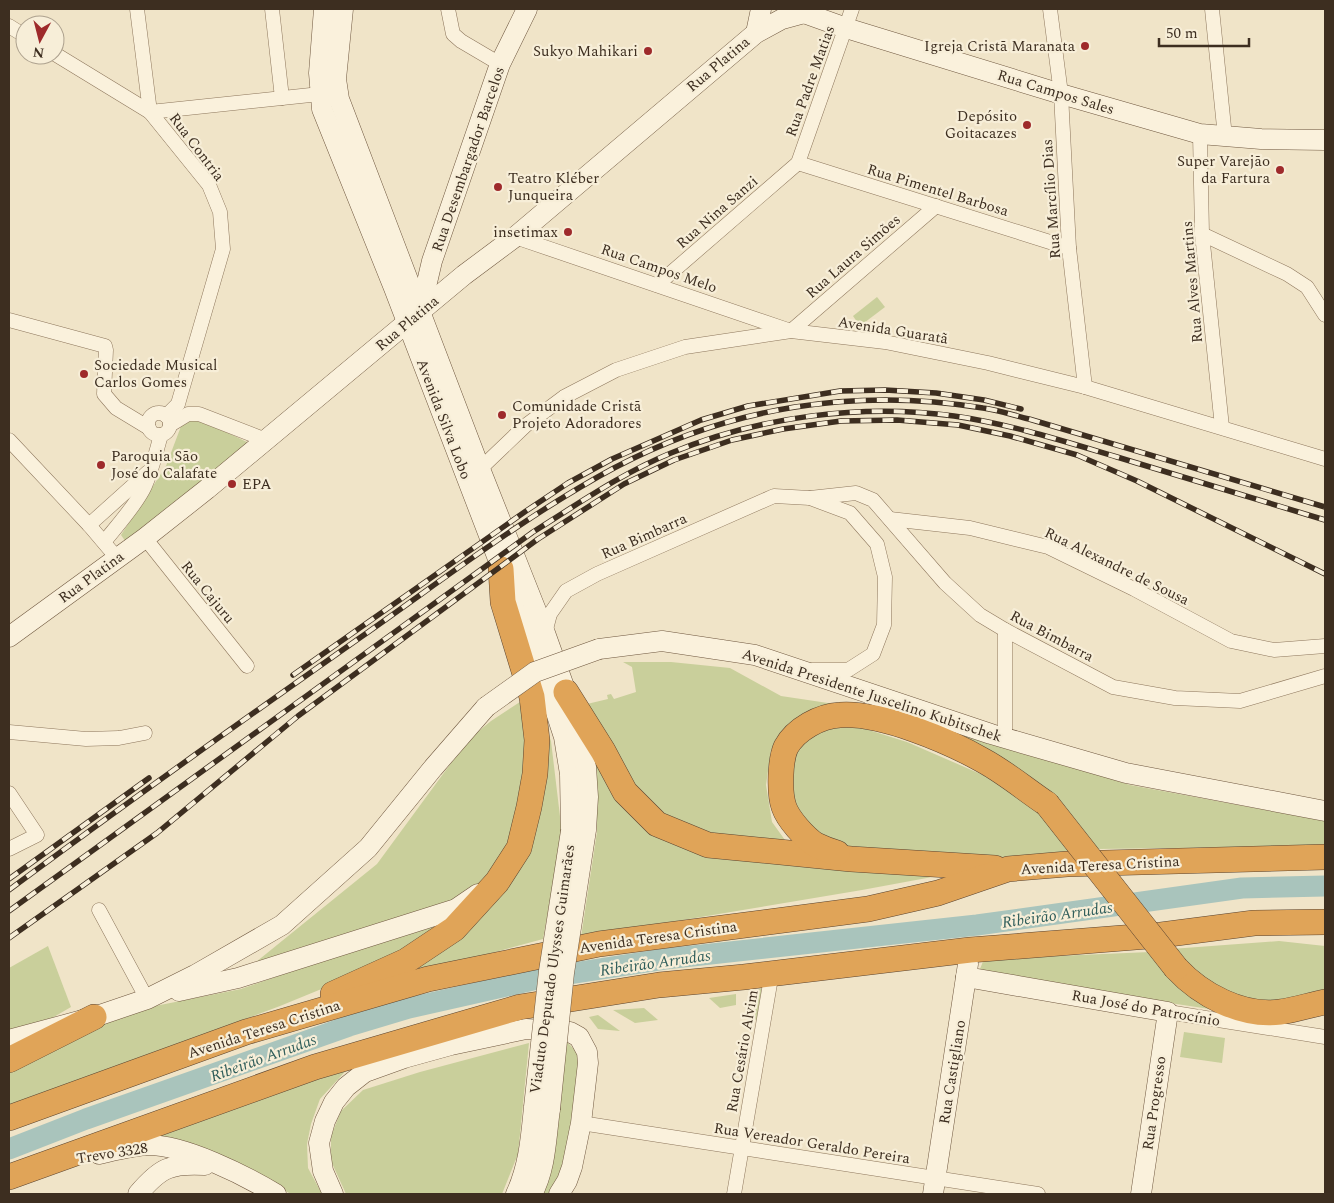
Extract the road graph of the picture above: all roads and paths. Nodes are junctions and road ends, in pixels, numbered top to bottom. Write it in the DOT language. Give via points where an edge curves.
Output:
graph roads {
  1 [pos="137,9"];
  2 [pos="272,9"];
  3 [pos="324,9"];
  4 [pos="342,9"];
  5 [pos="448,9"];
  6 [pos="527,9"];
  7 [pos="761,9"];
  8 [pos="852,9"];
  9 [pos="1050,9"];
  10 [pos="1212,9"];
  11 [pos="798,11"];
  12 [pos="846,28"];
  13 [pos="756,32"];
  14 [pos="65,60"];
  15 [pos="500,64"];
  16 [pos="320,94"];
  17 [pos="1061,94"];
  18 [pos="282,98"];
  19 [pos="150,112"];
  20 [pos="1200,134"];
  21 [pos="1225,137"];
  22 [pos="1325,140"];
  23 [pos="798,164"];
  24 [pos="936,206"];
  25 [pos="1202,234"];
  26 [pos="516,237"];
  27 [pos="1069,248"];
  28 [pos="432,261"];
  29 [pos="405,271"];
  30 [pos="464,276"];
  31 [pos="657,285"];
  32 [pos="1325,315"];
  33 [pos="413,318"];
  34 [pos="9,320"];
  35 [pos="791,331"];
  36 [pos="1085,387"];
  37 [pos="161,423"];
  38 [pos="1222,427"];
  39 [pos="9,440"];
  40 [pos="266,440"];
  41 [pos="1325,459"];
  42 [pos="151,469"];
  43 [pos="480,469"];
  44 [pos="810,498"];
  45 [pos="890,519"];
  46 [pos="89,526"];
  47 [pos="145,538"];
  48 [pos="104,542"];
  49 [pos="117,558"];
  50 [pos="501,569"];
  51 [pos="1005,630"];
  52 [pos="545,633"];
  53 [pos="9,637"];
  54 [pos="1325,646"];
  55 [pos="246,666"];
  56 [pos="799,670"];
  57 [pos="1325,676"];
  58 [pos="566,692"];
  59 [pos="9,732"];
  60 [pos="146,733"];
  61 [pos="1005,738"];
  62 [pos="9,793"];
  63 [pos="1325,811"];
  64 [pos="578,830"];
  65 [pos="9,849"];
  66 [pos="1325,857"];
  67 [pos="851,859"];
  68 [pos="1008,869"];
  69 [pos="497,882"];
  70 [pos="99,910"];
  71 [pos="1323,922"];
  72 [pos="970,950"];
  73 [pos="772,972"];
  74 [pos="966,977"];
  75 [pos="148,999"];
  76 [pos="1325,1002"];
  77 [pos="520,1007"];
  78 [pos="1168,1012"];
  79 [pos="94,1018"];
  80 [pos="246,1032"];
  81 [pos="1325,1037"];
  82 [pos="9,1040"];
  83 [pos="451,1045"];
  84 [pos="9,1060"];
  85 [pos="542,1108"];
  86 [pos="9,1118"];
  87 [pos="580,1123"];
  88 [pos="740,1149"];
  89 [pos="222,1167"];
  90 [pos="19,1173"];
  91 [pos="934,1186"];
  92 [pos="138,1194"];
  93 [pos="276,1194"];
  94 [pos="333,1194"];
  95 [pos="516,1194"];
  96 [pos="532,1194"];
  97 [pos="559,1194"];
  98 [pos="734,1194"];
  99 [pos="1038,1194"];
  100 [pos="1141,1194"];
  1 -- 19 [label="street, Rua Contria"];
  2 -- 18 [label="street"];
  3 -- 16 [label="main road, Avenida Silva Lobo"];
  4 -- 29 [label="main road, Avenida Silva Lobo" via="336,79 338,99"];
  5 -- 15 [label="street" via="453,34"];
  6 -- 15 [label="main road, Rua Desembargador Barcelos"];
  7 -- 13 [label="main road"];
  8 -- 12 [label="street, Rua Padre Matias"];
  9 -- 17 [label="street, Rua Marcílio Dias"];
  10 -- 21 [label="street"];
  11 -- 12 [label="main road, Rua Campos Sales"];
  11 -- 13 [label="main road, Rua Platina"];
  12 -- 17 [label="main road, Rua Campos Sales"];
  12 -- 23 [label="street, Rua Padre Matias"];
  13 -- 26 [label="main road, Rua Platina"];
  14 -- 19 [label="street"];
  15 -- 28 [label="main road, Rua Desembargador Barcelos"];
  16 -- 18 [label="street"];
  16 -- 33 [label="main road, Avenida Silva Lobo" via="322,109"];
  17 -- 20 [label="main road, Rua Campos Sales"];
  17 -- 27 [label="street, Rua Marcílio Dias"];
  18 -- 19 [label="street"];
  19 -- 37 [label="street, Rua Contria" via="209,186 220,212 222,249 178,404"];
  20 -- 21 [label="main road, Rua Campos Sales"];
  20 -- 25 [label="street, Rua Alves Martins"];
  21 -- 22 [label="main road, Rua Campos Sales"];
  23 -- 24 [label="street, Rua Pimentel Barbosa"];
  23 -- 31 [label="street, Rua Nina Sanzi"];
  24 -- 27 [label="street, Rua Pimentel Barbosa"];
  24 -- 35 [label="street, Rua Laura Simões"];
  25 -- 32 [label="street" via="1287,274 1307,287"];
  25 -- 38 [label="street, Rua Alves Martins"];
  26 -- 30 [label="main road, Rua Platina"];
  26 -- 31 [label="street, Rua Campos Melo"];
  27 -- 36 [label="street, Rua Marcílio Dias"];
  28 -- 29 [label="main road" via="416,270"];
  28 -- 30 [label="main road" via="446,271"];
  28 -- 33 [label="main road, Rua Desembargador Barcelos"];
  29 -- 33 [label="main road, Avenida Silva Lobo"];
  30 -- 33 [label="main road, Rua Platina"];
  31 -- 35 [label="street, Rua Campos Melo"];
  33 -- 40 [label="main road, Rua Platina"];
  33 -- 43 [label="main road, Avenida Silva Lobo"];
  33 -- 50 [label="main road, Avenida Silva Lobo"];
  34 -- 37 [label="street" via="105,346 104,394 116,408"];
  35 -- 36 [label="street, Avenida Guaratã" via="885,342"];
  35 -- 43 [label="street, Avenida Guaratã" via="685,347 616,370 564,397 525,426"];
  36 -- 38 [label="street, Avenida Guaratã"];
  37 -- 40 [label="street" via="198,414"];
  37 -- 42 [label="street, Rua Contria"];
  38 -- 41 [label="street, Avenida Guaratã"];
  39 -- 46 [label="street"];
  40 -- 47 [label="main road, Rua Platina"];
  42 -- 46 [label="street"];
  42 -- 48 [label="street, Rua Contria" via="144,488"];
  43 -- 52 [label="main road, Avenida Silva Lobo"];
  44 -- 45 [label="street, Rua Bimbarra" via="856,493 873,500"];
  44 -- 52 [label="street, Rua Bimbarra" via="774,496 597,574 566,591 550,614"];
  44 -- 56 [label="street, Rua Bimbarra" via="850,513 877,544 885,577 884,626 873,654 848,670"];
  45 -- 51 [label="street, Rua Bimbarra" via="945,582 980,615"];
  45 -- 54 [label="street, Rua Alexandre de Sousa" via="970,528 1048,547 1231,641 1274,650"];
  46 -- 48 [label="street"];
  47 -- 49 [label="main road, Rua Platina"];
  47 -- 55 [label="street, Rua Cajuru"];
  48 -- 49 [label="street"];
  49 -- 53 [label="main road, Rua Platina"];
  50 -- 64 [label="main road, Avenida Silva Lobo" via="564,737"];
  50 -- 69 [label="highway" via="504,602 532,697 537,740 536,774 519,848"];
  51 -- 57 [label="street, Rua Bimbarra" via="1113,687 1175,698 1240,701"];
  51 -- 61 [label="street"];
  52 -- 58 [label="main road, Avenida Silva Lobo"];
  56 -- 61 [label="main road, Avenida Presidente Juscelino Kubitschek"];
  56 -- 75 [label="main road, Avenida Presidente Juscelino Kubitschek, bridge" via="755,655 662,641 599,649 535,672 486,707 368,848 282,925"];
  58 -- 64 [label="main road, Avenida Silva Lobo" via="586,767 588,797"];
  58 -- 67 [label="highway" via="625,792 657,824 708,845"];
  59 -- 60 [label="street" via="86,740"];
  61 -- 63 [label="main road, Avenida Presidente Juscelino Kubitschek" via="1126,773"];
  62 -- 65 [label="street" via="37,835"];
  64 -- 85 [label="main road, Viaduto Deputado Ulysses Guimarães, bridge" via="564,973"];
  66 -- 68 [label="highway, Avenida Teresa Cristina" via="1067,864"];
  67 -- 68 [label="highway"];
  67 -- 76 [label="highway, bridge" via="816,845 796,827 784,808 781,790 786,748 798,733 815,721 839,715 865,716 948,743 985,761 1047,804 1176,968 1202,991 1252,1012 1278,1012"];
  68 -- 80 [label="highway, Avenida Teresa Cristina" via="938,892 868,908 599,944 428,979"];
  69 -- 75 [label="main road" via="456,909 238,978"];
  69 -- 80 [label="highway" via="454,929 406,960"];
  70 -- 75 [label="street"];
  71 -- 72 [label="highway" via="1254,923 1161,935"];
  72 -- 73 [label="highway"];
  72 -- 74 [label="main road, Rua Castigliano"];
  73 -- 77 [label="highway" via="659,985"];
  73 -- 88 [label="street, Rua Cesário Alvim"];
  74 -- 78 [label="main road, Rua José do Patrocínio"];
  74 -- 91 [label="main road, Rua Castigliano"];
  75 -- 79 [label="main road, Avenida Presidente Juscelino Kubitschek"];
  77 -- 83 [label="highway"];
  77 -- 90 [label="highway" via="315,1067"];
  78 -- 81 [label="street, Rua José do Patrocínio"];
  78 -- 100 [label="main road, Rua Progresso"];
  79 -- 82 [label="main road, Avenida Presidente Juscelino Kubitschek"];
  79 -- 84 [label="highway"];
  80 -- 86 [label="highway, Avenida Teresa Cristina"];
  83 -- 87 [label="main road" via="526,1029 570,1032 579,1037 587,1052 588,1063"];
  83 -- 94 [label="main road" via="365,1072 334,1102 319,1143 323,1171"];
  85 -- 95 [label="main road" via="524,1177"];
  85 -- 96 [label="main road" via="542,1164"];
  87 -- 88 [label="street, Rua Vereador Geraldo Pereira"];
  87 -- 97 [label="main road" via="572,1167"];
  88 -- 91 [label="street, Rua Vereador Geraldo Pereira"];
  88 -- 98 [label="street, Rua Cesário Alvim"];
  89 -- 90 [label="main road, Trevo 3328" via="169,1147 148,1145"];
  89 -- 92 [label="main road" via="173,1166 157,1173"];
  89 -- 93 [label="main road, Trevo 3328"];
  91 -- 99 [label="street, Rua Vereador Geraldo Pereira"];
}
